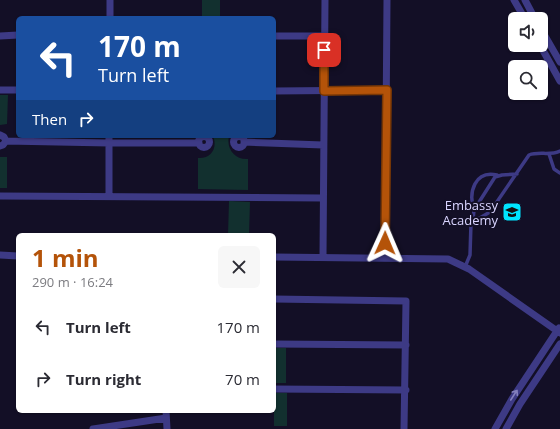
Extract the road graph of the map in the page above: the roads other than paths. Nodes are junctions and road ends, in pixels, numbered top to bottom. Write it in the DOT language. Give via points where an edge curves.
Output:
graph roads {
  1 [pos="110,0"];
  2 [pos="325,0"];
  3 [pos="388,0"];
  4 [pos="514,0"];
  5 [pos="525,0"];
  6 [pos="521,12"];
  7 [pos="531,12"];
  8 [pos="110,16"];
  9 [pos="16,35"];
  10 [pos="0,36"];
  11 [pos="276,36"];
  12 [pos="324,36"];
  13 [pos="548,41"];
  14 [pos="544,52"];
  15 [pos="560,62"];
  16 [pos="560,81"];
  17 [pos="0,90"];
  18 [pos="16,90"];
  19 [pos="387,90"];
  20 [pos="276,91"];
  21 [pos="324,91"];
  22 [pos="0,135"];
  23 [pos="109,140"];
  24 [pos="244,142"];
  25 [pos="3,143"];
  26 [pos="198,143"];
  27 [pos="324,144"];
  28 [pos="559,153"];
  29 [pos="549,154"];
  30 [pos="560,173"];
  31 [pos="517,174"];
  32 [pos="497,175"];
  33 [pos="0,196"];
  34 [pos="109,196"];
  35 [pos="323,198"];
  36 [pos="474,210"];
  37 [pos="473,220"];
  38 [pos="0,256"];
  39 [pos="16,256"];
  40 [pos="276,257"];
  41 [pos="323,257"];
  42 [pos="385,258"];
  43 [pos="465,268"];
  44 [pos="276,299"];
  45 [pos="559,331"];
  46 [pos="276,344"];
  47 [pos="560,344"];
  48 [pos="406,346"];
  49 [pos="276,389"];
  50 [pos="406,390"];
  51 [pos="166,414"];
  52 [pos="93,429"];
  53 [pos="167,429"];
  54 [pos="404,429"];
  55 [pos="495,429"];
  56 [pos="506,429"];
  1 -- 8 [label="street"];
  2 -- 12 [label="street"];
  3 -- 19 [label="street"];
  4 -- 6 [label="street"];
  5 -- 7 [label="street"];
  9 -- 10 [label="street"];
  11 -- 12 [label="street"];
  12 -- 21 [label="street"];
  13 -- 15 [label="street"];
  14 -- 16 [label="street"];
  17 -- 18 [label="street"];
  19 -- 21 [label="street"];
  19 -- 42 [label="street"];
  20 -- 21 [label="street"];
  21 -- 27 [label="street"];
  22 -- 25 [label="street" via="4,137"];
  23 -- 25 [label="street"];
  23 -- 26 [label="street"];
  23 -- 34 [label="street"];
  24 -- 27 [label="street"];
  27 -- 35 [label="street"];
  28 -- 29 [label="lane"];
  29 -- 30 [label="lane" via="554,169"];
  29 -- 31 [label="lane" via="529,155"];
  31 -- 32 [label="lane"];
  31 -- 37 [label="lane" via="490,212 482,218"];
  32 -- 36 [label="lane"];
  32 -- 36 [label="lane" via="489,173 482,175 478,180 473,188"];
  33 -- 34 [label="street"];
  34 -- 35 [label="street"];
  35 -- 41 [label="street"];
  36 -- 37 [label="lane"];
  37 -- 43 [label="lane" via="470,255"];
  38 -- 39 [label="street"];
  40 -- 41 [label="street"];
  41 -- 42 [label="street"];
  42 -- 43 [label="street" via="448,259"];
  43 -- 45 [label="street"];
  44 -- 48 [label="street" via="406,301"];
  55 -- 45 [label="street, one-way" via="512,399"];
  46 -- 48 [label="street"];
  47 -- 56 [label="street"];
  48 -- 50 [label="street"];
  49 -- 50 [label="street"];
  50 -- 54 [label="street"];
  51 -- 52 [label="street"];
  51 -- 53 [label="street"];
}
